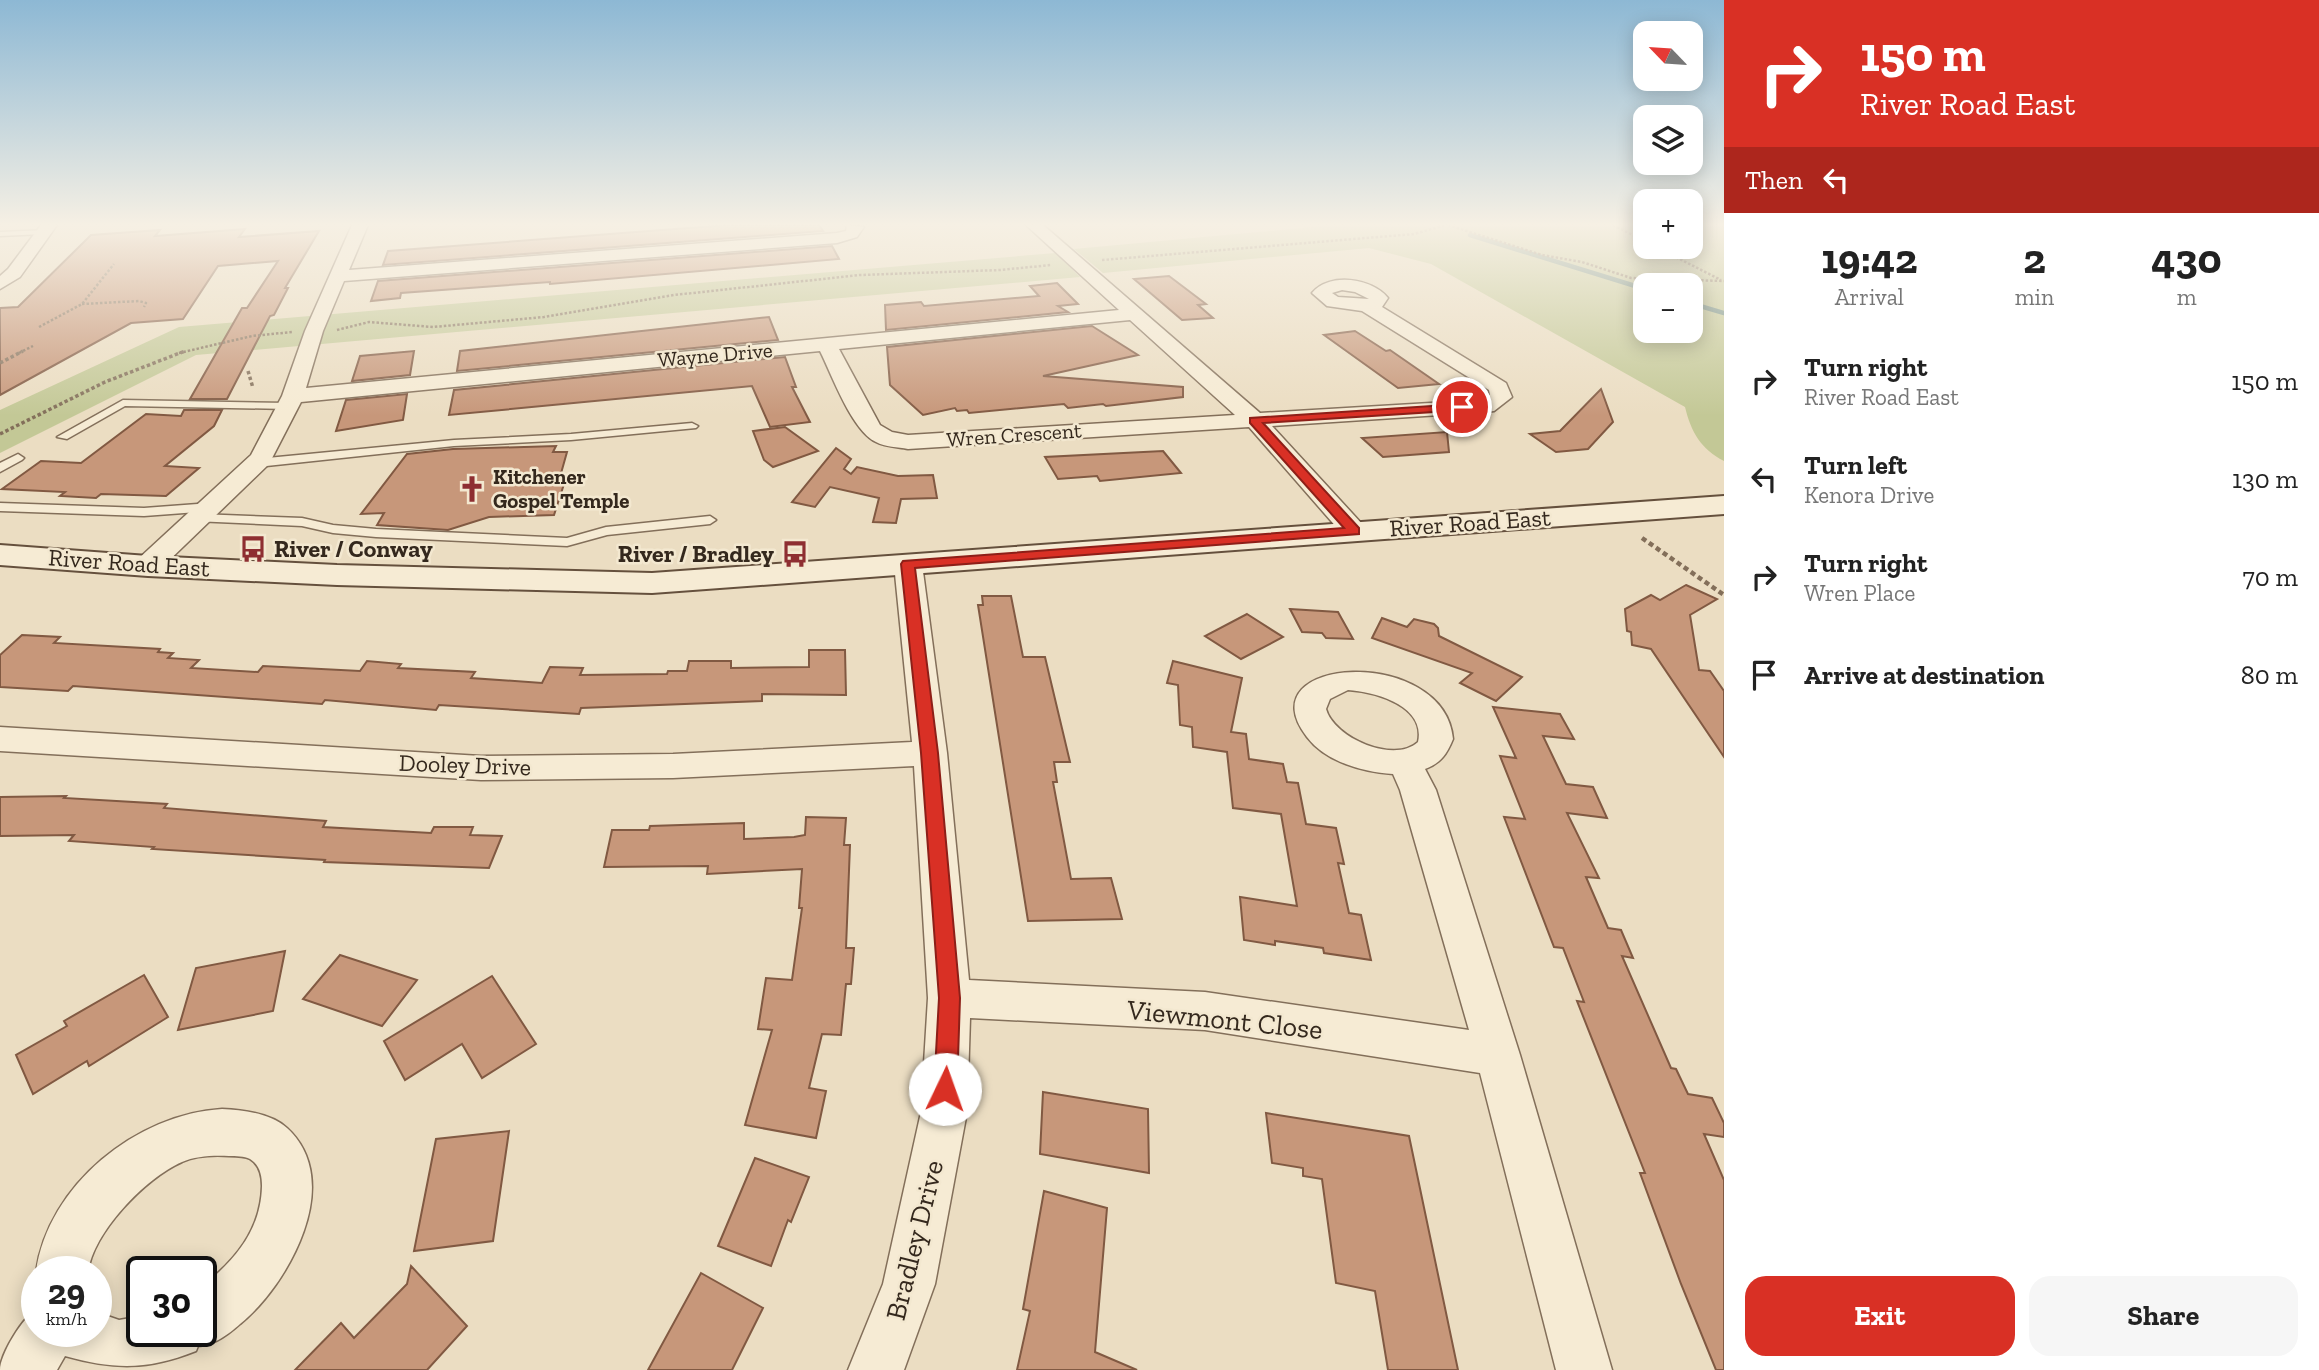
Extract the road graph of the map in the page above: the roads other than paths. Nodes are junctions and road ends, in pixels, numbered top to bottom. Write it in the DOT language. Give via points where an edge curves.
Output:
graph roads {
  1 [pos="334,289"];
  2 [pos="1107,289"];
  3 [pos="1367,306"];
  4 [pos="1136,314"];
  5 [pos="827,345"];
  6 [pos="291,401"];
  7 [pos="1254,420"];
  8 [pos="692,426"];
  9 [pos="63,437"];
  10 [pos="18,458"];
  11 [pos="257,463"];
  12 [pos="0,468"];
  13 [pos="1724,505"];
  14 [pos="0,507"];
  15 [pos="205,512"];
  16 [pos="710,520"];
  17 [pos="1354,531"];
  18 [pos="0,555"];
  19 [pos="908,564"];
  20 [pos="147,566"];
  21 [pos="0,739"];
  22 [pos="930,753"];
  23 [pos="1405,762"];
  24 [pos="949,998"];
  25 [pos="1498,1055"];
  26 [pos="65,1256"];
  27 [pos="217,1308"];
  28 [pos="40,1347"];
  29 [pos="24,1370"];
  30 [pos="876,1370"];
  31 [pos="1584,1370"];
  1 -- 6 [label="street" via="314,331"];
  2 -- 4 [label="street"];
  3 -- 7 [label="street, Wren Crescent" via="1499,387 1501,397 1486,406"];
  4 -- 5 [label="street, Wayne Drive"];
  4 -- 7 [label="street"];
  5 -- 6 [label="street, Wayne Drive"];
  5 -- 7 [label="street, Wren Crescent" via="871,429 886,438 908,442"];
  6 -- 9 [label="lane" via="123,403"];
  6 -- 11 [label="street"];
  7 -- 17 [label="street"];
  8 -- 11 [label="lane"];
  10 -- 12 [label="lane"];
  11 -- 15 [label="street"];
  13 -- 17 [label="street, River Road East"];
  14 -- 15 [label="lane"];
  15 -- 16 [label="lane" via="376,533 567,542 606,531"];
  15 -- 20 [label="street"];
  17 -- 19 [label="street, River Road East"];
  18 -- 20 [label="street, River Road East"];
  19 -- 20 [label="street, River Road East" via="652,583 545,583"];
  19 -- 22 [label="street, Bradley Drive"];
  21 -- 22 [label="street, Dooley Drive" via="481,768"];
  22 -- 24 [label="street, Bradley Drive"];
  23 -- 25 [label="street" via="1418,790"];
  24 -- 25 [label="street, Viewmont Close" via="1205,1011"];
  24 -- 30 [label="street, Bradley Drive" via="944,1112 909,1284"];
  25 -- 31 [label="street"];
  26 -- 27 [label="street" via="78,1225 105,1190 156,1150 193,1133 242,1130 268,1141 283,1159 289,1188 281,1227 260,1266"];
  28 -- 29 [label="street"];
}
